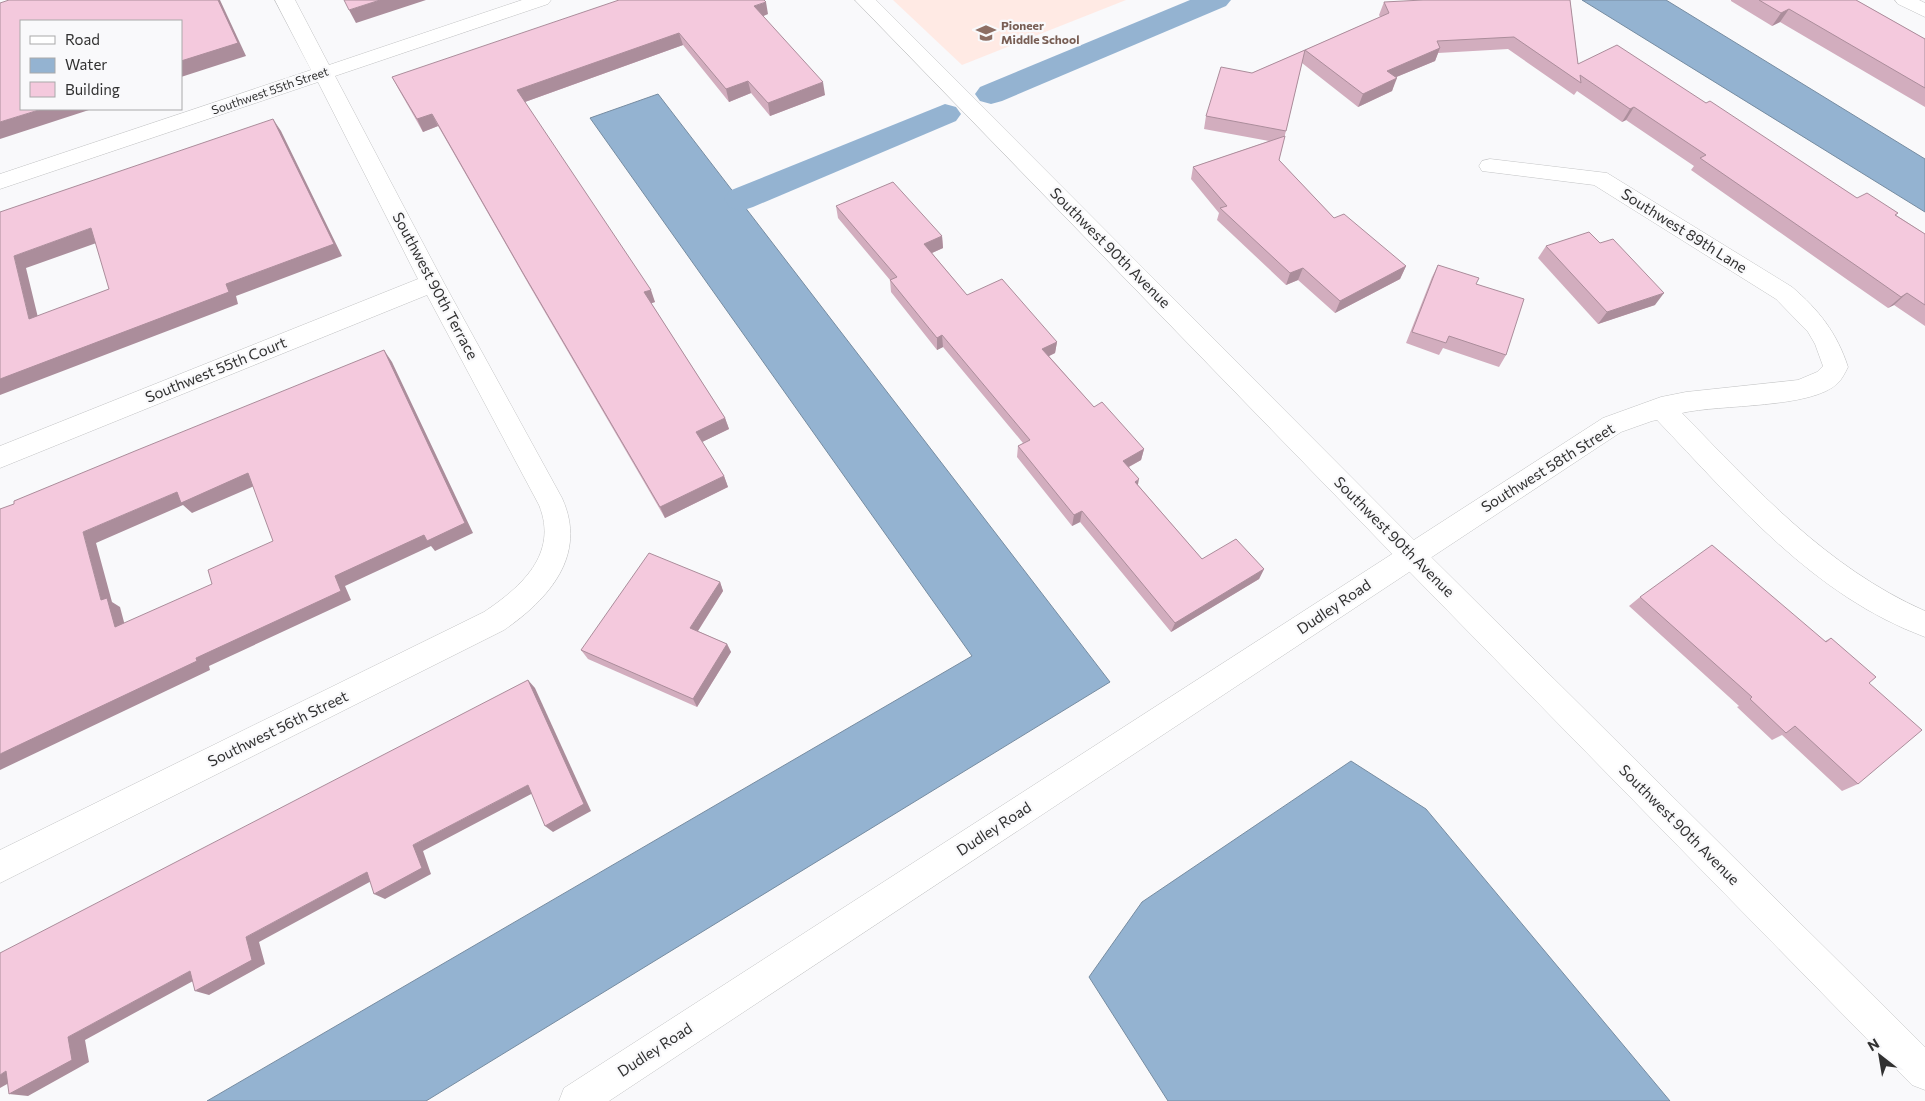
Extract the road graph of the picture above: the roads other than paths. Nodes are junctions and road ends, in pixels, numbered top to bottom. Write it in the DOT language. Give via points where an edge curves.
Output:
graph roads {
  1 [pos="285,0"];
  2 [pos="541,0"];
  3 [pos="865,0"];
  4 [pos="1905,0"];
  5 [pos="1925,11"];
  6 [pos="324,72"];
  7 [pos="1490,166"];
  8 [pos="0,182"];
  9 [pos="432,284"];
  10 [pos="1836,367"];
  11 [pos="1661,407"];
  12 [pos="0,457"];
  13 [pos="1411,555"];
  14 [pos="544,576"];
  15 [pos="1925,624"];
  16 [pos="0,867"];
  17 [pos="1925,1072"];
  18 [pos="576,1101"];
  1 -- 6 [label="street, Southwest 90th Terrace"];
  2 -- 6 [label="street, Southwest 55th Street"];
  3 -- 13 [label="street, Southwest 90th Avenue"];
  4 -- 5 [label="street"];
  6 -- 8 [label="street, Southwest 55th Street"];
  6 -- 9 [label="street, Southwest 90th Terrace"];
  7 -- 10 [label="street, Southwest 89th Lane" via="1599,178 1784,293 1824,334"];
  9 -- 12 [label="street, Southwest 55th Court"];
  9 -- 14 [label="street, Southwest 90th Terrace" via="549,498 558,526 557,542"];
  10 -- 11 [label="street, Southwest 58th Street" via="1827,379 1785,392"];
  11 -- 13 [label="street, Southwest 58th Street" via="1612,425"];
  11 -- 15 [label="street" via="1756,506 1812,556 1851,586"];
  13 -- 17 [label="street, Southwest 90th Avenue"];
  13 -- 18 [label="street, Dudley Road"];
  14 -- 16 [label="street, Southwest 56th Street" via="516,607 469,634"];
}
